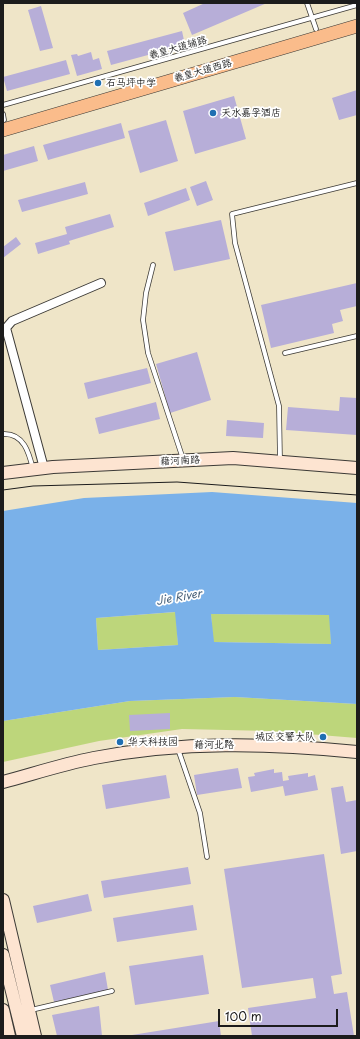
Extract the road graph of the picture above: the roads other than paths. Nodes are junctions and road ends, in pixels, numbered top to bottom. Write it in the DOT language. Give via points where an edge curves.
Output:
graph roads {
  1 [pos="307,3"];
  2 [pos="357,5"];
  3 [pos="357,17"];
  4 [pos="314,23"];
  5 [pos="357,26"];
  6 [pos="3,105"];
  7 [pos="3,121"];
  8 [pos="357,182"];
  9 [pos="153,265"];
  10 [pos="101,283"];
  11 [pos="357,336"];
  12 [pos="285,353"];
  13 [pos="3,434"];
  14 [pos="184,461"];
  15 [pos="280,462"];
  16 [pos="357,468"];
  17 [pos="38,469"];
  18 [pos="3,472"];
  19 [pos="357,744"];
  20 [pos="178,747"];
  21 [pos="357,752"];
  22 [pos="3,774"];
  23 [pos="3,782"];
  24 [pos="207,857"];
  25 [pos="3,900"];
  26 [pos="3,955"];
  27 [pos="112,992"];
  28 [pos="3,1010"];
  29 [pos="29,1011"];
  30 [pos="9,1036"];
  31 [pos="23,1036"];
  32 [pos="35,1036"];
  1 -- 4 [label="lane"];
  2 -- 4 [label="lane, 羲皇大道辅路"];
  3 -- 4 [label="main road, 羲皇大道西路"];
  4 -- 6 [label="lane, 羲皇大道辅路"];
  4 -- 7 [label="main road, 羲皇大道西路"];
  5 -- 7 [label="main road, 羲皇大道西路"];
  8 -- 15 [label="lane" via="232,214 235,243 279,406"];
  9 -- 14 [label="lane" via="143,320 148,353"];
  10 -- 17 [label="street" via="12,321 6,328"];
  11 -- 12 [label="lane"];
  13 -- 17 [label="lane" via="15,436 27,447"];
  14 -- 15 [label="main road, 藉河南路" via="233,458"];
  14 -- 17 [label="main road, 藉河南路"];
  15 -- 16 [label="main road, 藉河南路"];
  17 -- 18 [label="main road, 藉河南路"];
  19 -- 22 [label="main road, 藉河北路" via="295,738 192,737 92,751"];
  20 -- 21 [label="main road, 藉河北路" via="295,746"];
  20 -- 23 [label="main road, 藉河北路" via="94,758"];
  20 -- 24 [label="lane" via="200,813"];
  25 -- 29 [label="main road"];
  26 -- 31 [label="main road"];
  27 -- 29 [label="lane"];
  28 -- 30 [label="main road"];
  29 -- 32 [label="main road"];
}
